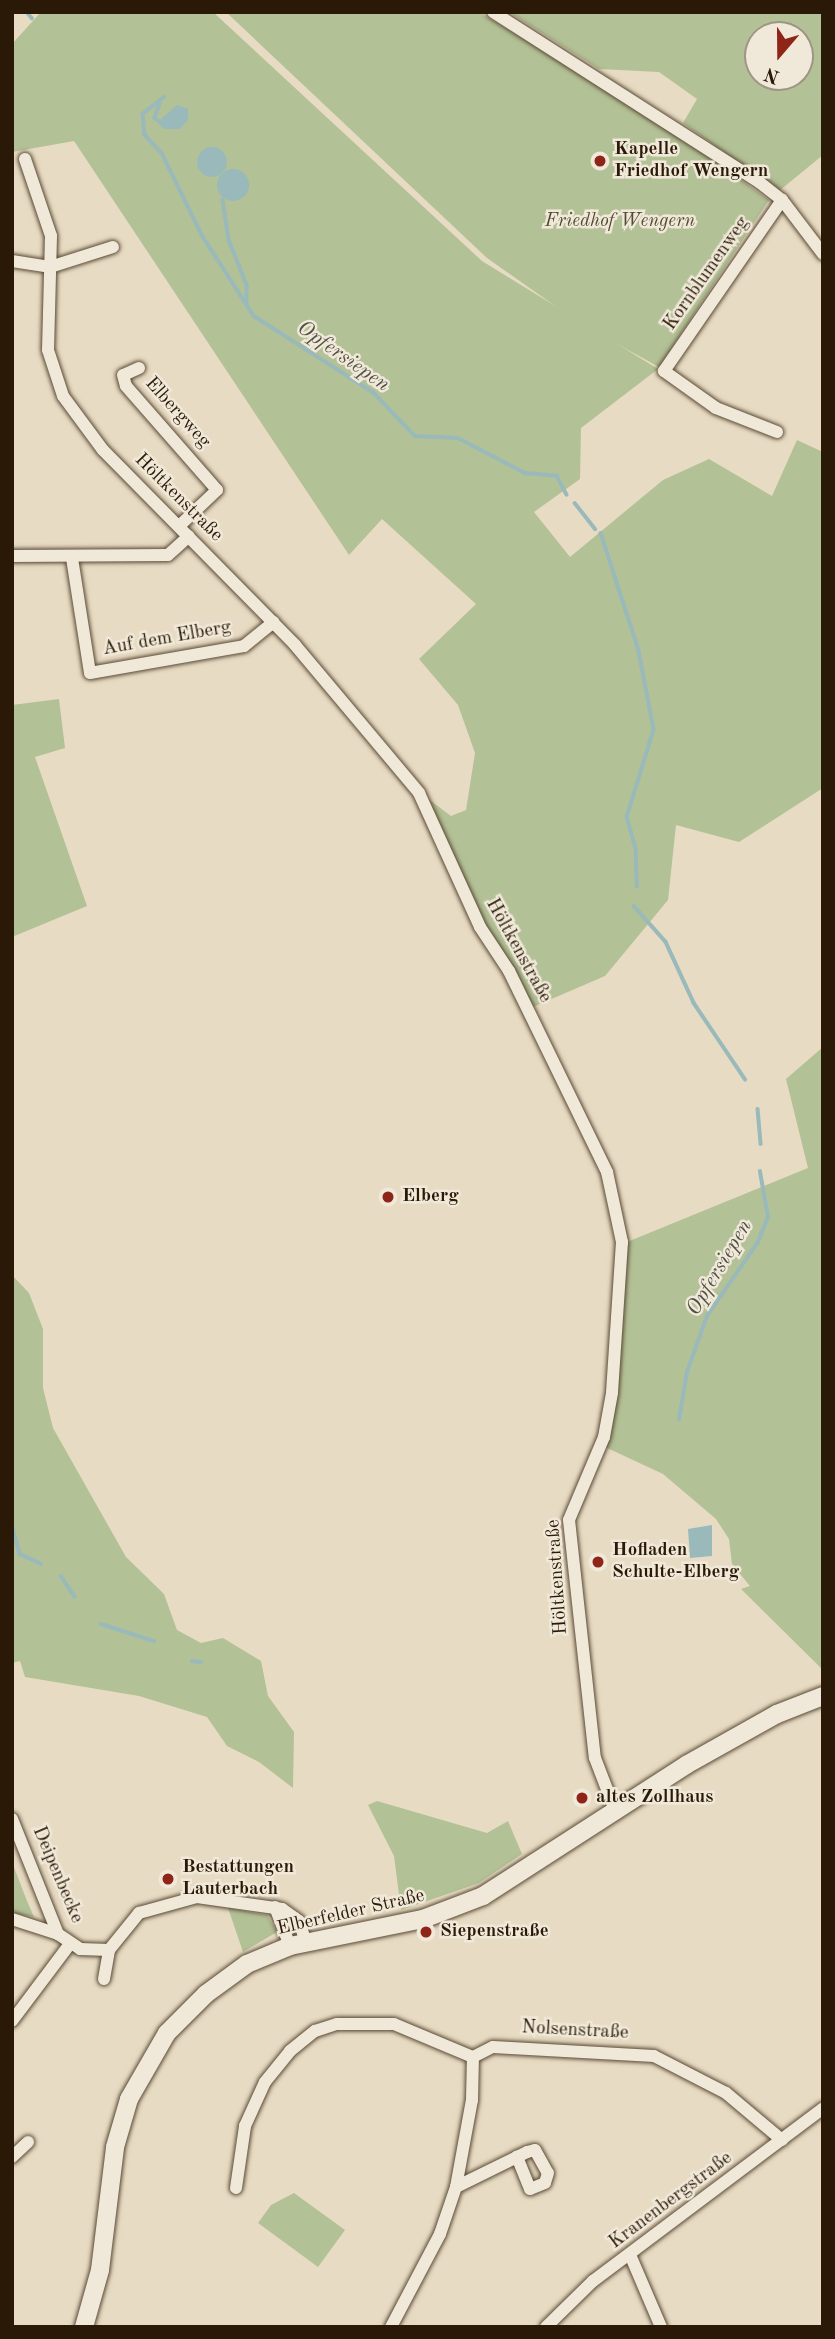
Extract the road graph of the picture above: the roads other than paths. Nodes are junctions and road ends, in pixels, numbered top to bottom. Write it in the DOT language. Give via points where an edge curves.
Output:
graph roads {
  1 [pos="493,12"];
  2 [pos="25,159"];
  3 [pos="782,200"];
  4 [pos="113,247"];
  5 [pos="823,254"];
  6 [pos="12,261"];
  7 [pos="50,267"];
  8 [pos="139,368"];
  9 [pos="776,432"];
  10 [pos="179,526"];
  11 [pos="189,536"];
  12 [pos="17,556"];
  13 [pos="72,558"];
  14 [pos="274,622"];
  15 [pos="823,1696"];
  16 [pos="615,1810"];
  17 [pos="12,1819"];
  18 [pos="12,1919"];
  19 [pos="58,1934"];
  20 [pos="298,1944"];
  21 [pos="69,1945"];
  22 [pos="109,1950"];
  23 [pos="104,1979"];
  24 [pos="12,2021"];
  25 [pos="473,2057"];
  26 [pos="823,2108"];
  27 [pos="782,2140"];
  28 [pos="28,2142"];
  29 [pos="12,2157"];
  30 [pos="517,2157"];
  31 [pos="456,2187"];
  32 [pos="236,2188"];
  33 [pos="631,2257"];
  34 [pos="84,2327"];
  35 [pos="391,2327"];
  36 [pos="546,2327"];
  37 [pos="661,2327"];
  1 -- 3 [label="street" via="632,97"];
  2 -- 7 [label="street, Höltkenstraße" via="50,229"];
  3 -- 5 [label="street"];
  3 -- 9 [label="street, Kornblumenweg" via="664,370 716,408"];
  4 -- 7 [label="street"];
  6 -- 7 [label="street"];
  7 -- 10 [label="street, Höltkenstraße" via="48,350 57,386 94,440"];
  8 -- 10 [label="street, Elbergweg" via="123,375 127,386 217,490"];
  10 -- 11 [label="street, Höltkenstraße"];
  11 -- 13 [label="street" via="168,555"];
  11 -- 14 [label="street, Höltkenstraße"];
  12 -- 13 [label="street"];
  13 -- 14 [label="street, Auf dem Elberg" via="90,673 244,646"];
  14 -- 16 [label="street, Höltkenstraße" via="425,802 480,927 509,971 607,1172 622,1242 612,1393 604,1437 569,1520 595,1758"];
  15 -- 16 [label="main road, Elberfelder Straße" via="742,1733"];
  16 -- 20 [label="main road, Elberfelder Straße" via="517,1877 462,1906"];
  17 -- 19 [label="street, Deipenbecke"];
  18 -- 19 [label="street"];
  19 -- 21 [label="street, Deipenbecke"];
  20 -- 22 [label="street" via="299,1921 275,1907 210,1898 172,1900 139,1913"];
  20 -- 34 [label="main road, Elberfelder Straße" via="229,1975 192,2006 167,2033 135,2083 117,2140 100,2270"];
  21 -- 22 [label="street"];
  21 -- 24 [label="street"];
  22 -- 23 [label="street"];
  25 -- 27 [label="street, Nolsenstraße" via="493,2047 654,2056 726,2093"];
  25 -- 31 [label="street" via="472,2100"];
  25 -- 32 [label="street" via="394,2024 337,2024 315,2031 289,2051 264,2082 245,2126"];
  26 -- 27 [label="street, Kranenbergstraße"];
  27 -- 33 [label="street, Kranenbergstraße"];
  28 -- 29 [label="street"];
  30 -- 31 [label="street"];
  31 -- 35 [label="street" via="440,2235"];
  33 -- 36 [label="street, Kranenbergstraße" via="593,2281"];
  33 -- 37 [label="street"];
}
